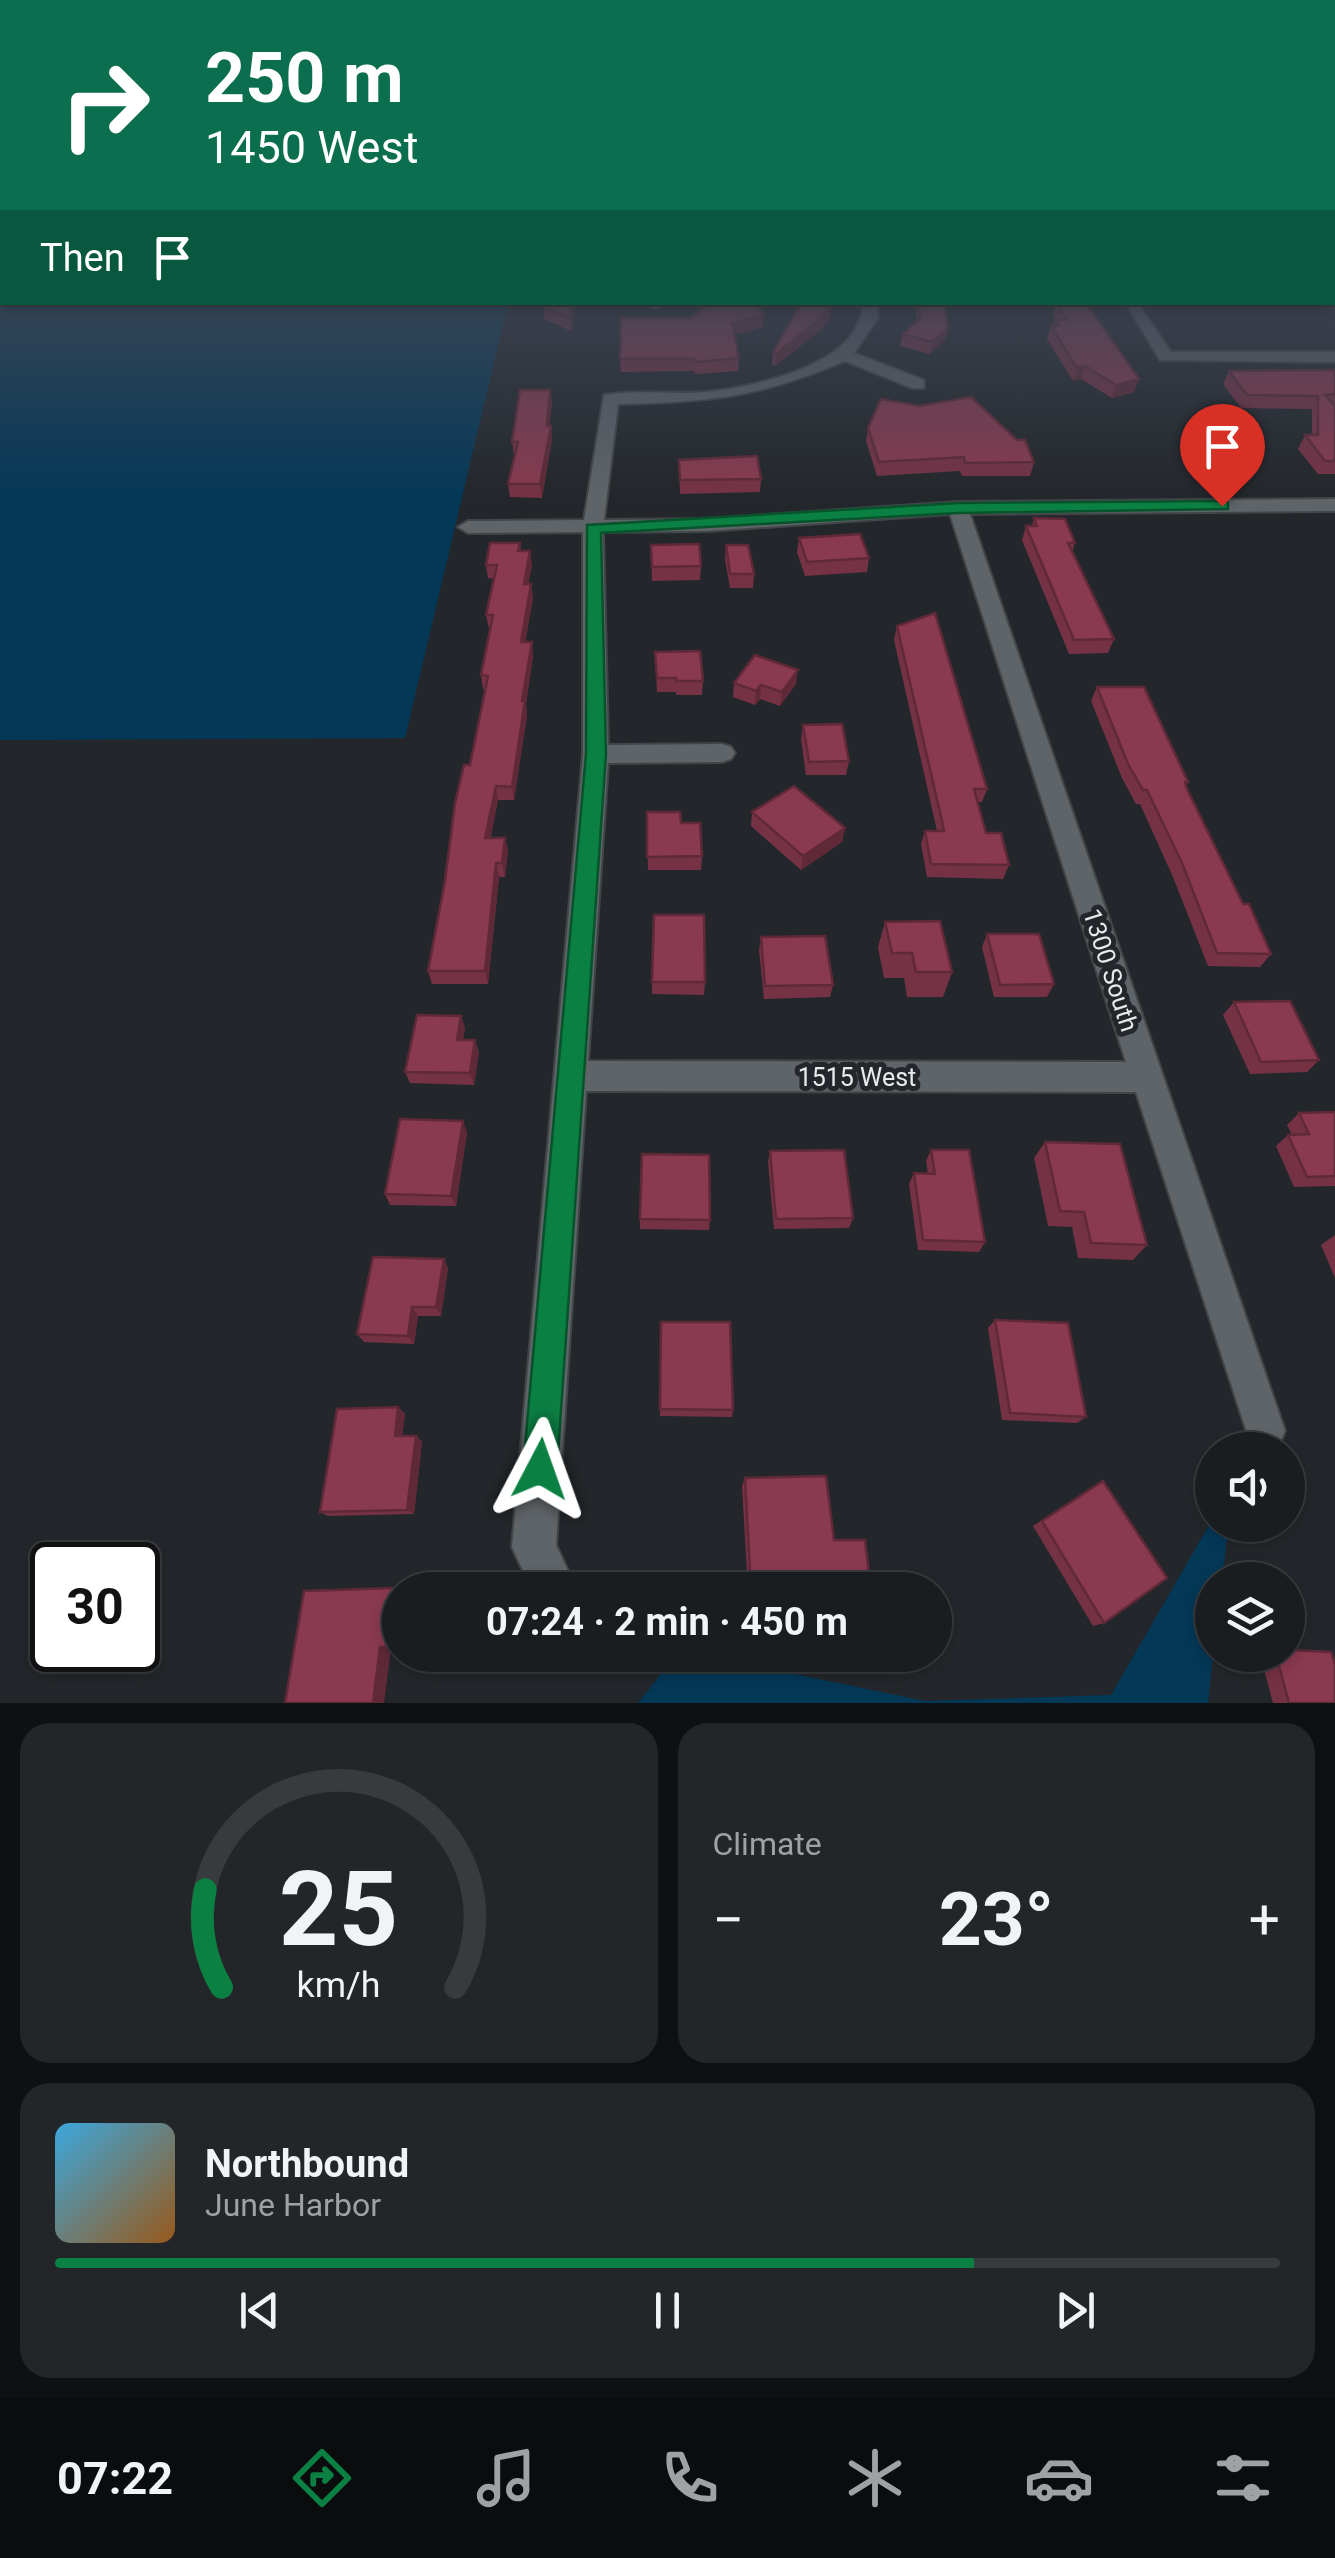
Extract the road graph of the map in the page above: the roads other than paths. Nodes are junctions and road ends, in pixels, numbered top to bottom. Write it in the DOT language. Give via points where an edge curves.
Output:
graph roads {
  1 [pos="855,340"];
  2 [pos="1154,340"];
  3 [pos="845,355"];
  4 [pos="1335,357"];
  5 [pos="918,384"];
  6 [pos="1335,504"];
  7 [pos="958,508"];
  8 [pos="468,527"];
  9 [pos="593,528"];
  10 [pos="722,753"];
  11 [pos="596,754"];
  12 [pos="569,1076"];
  13 [pos="1146,1077"];
  14 [pos="1266,1431"];
  15 [pos="546,1572"];
  1 -- 3 [label="street"];
  2 -- 4 [label="street" via="1166,358"];
  3 -- 5 [label="street"];
  3 -- 9 [label="street" via="781,382 707,397 610,399"];
  6 -- 7 [label="street"];
  7 -- 9 [label="street"];
  7 -- 13 [label="street, 1300 South"];
  8 -- 9 [label="street"];
  9 -- 11 [label="street"];
  10 -- 11 [label="street"];
  11 -- 12 [label="street"];
  12 -- 13 [label="street, 1515 West"];
  12 -- 15 [label="street" via="534,1547"];
  13 -- 14 [label="street, 1300 South"];
}
